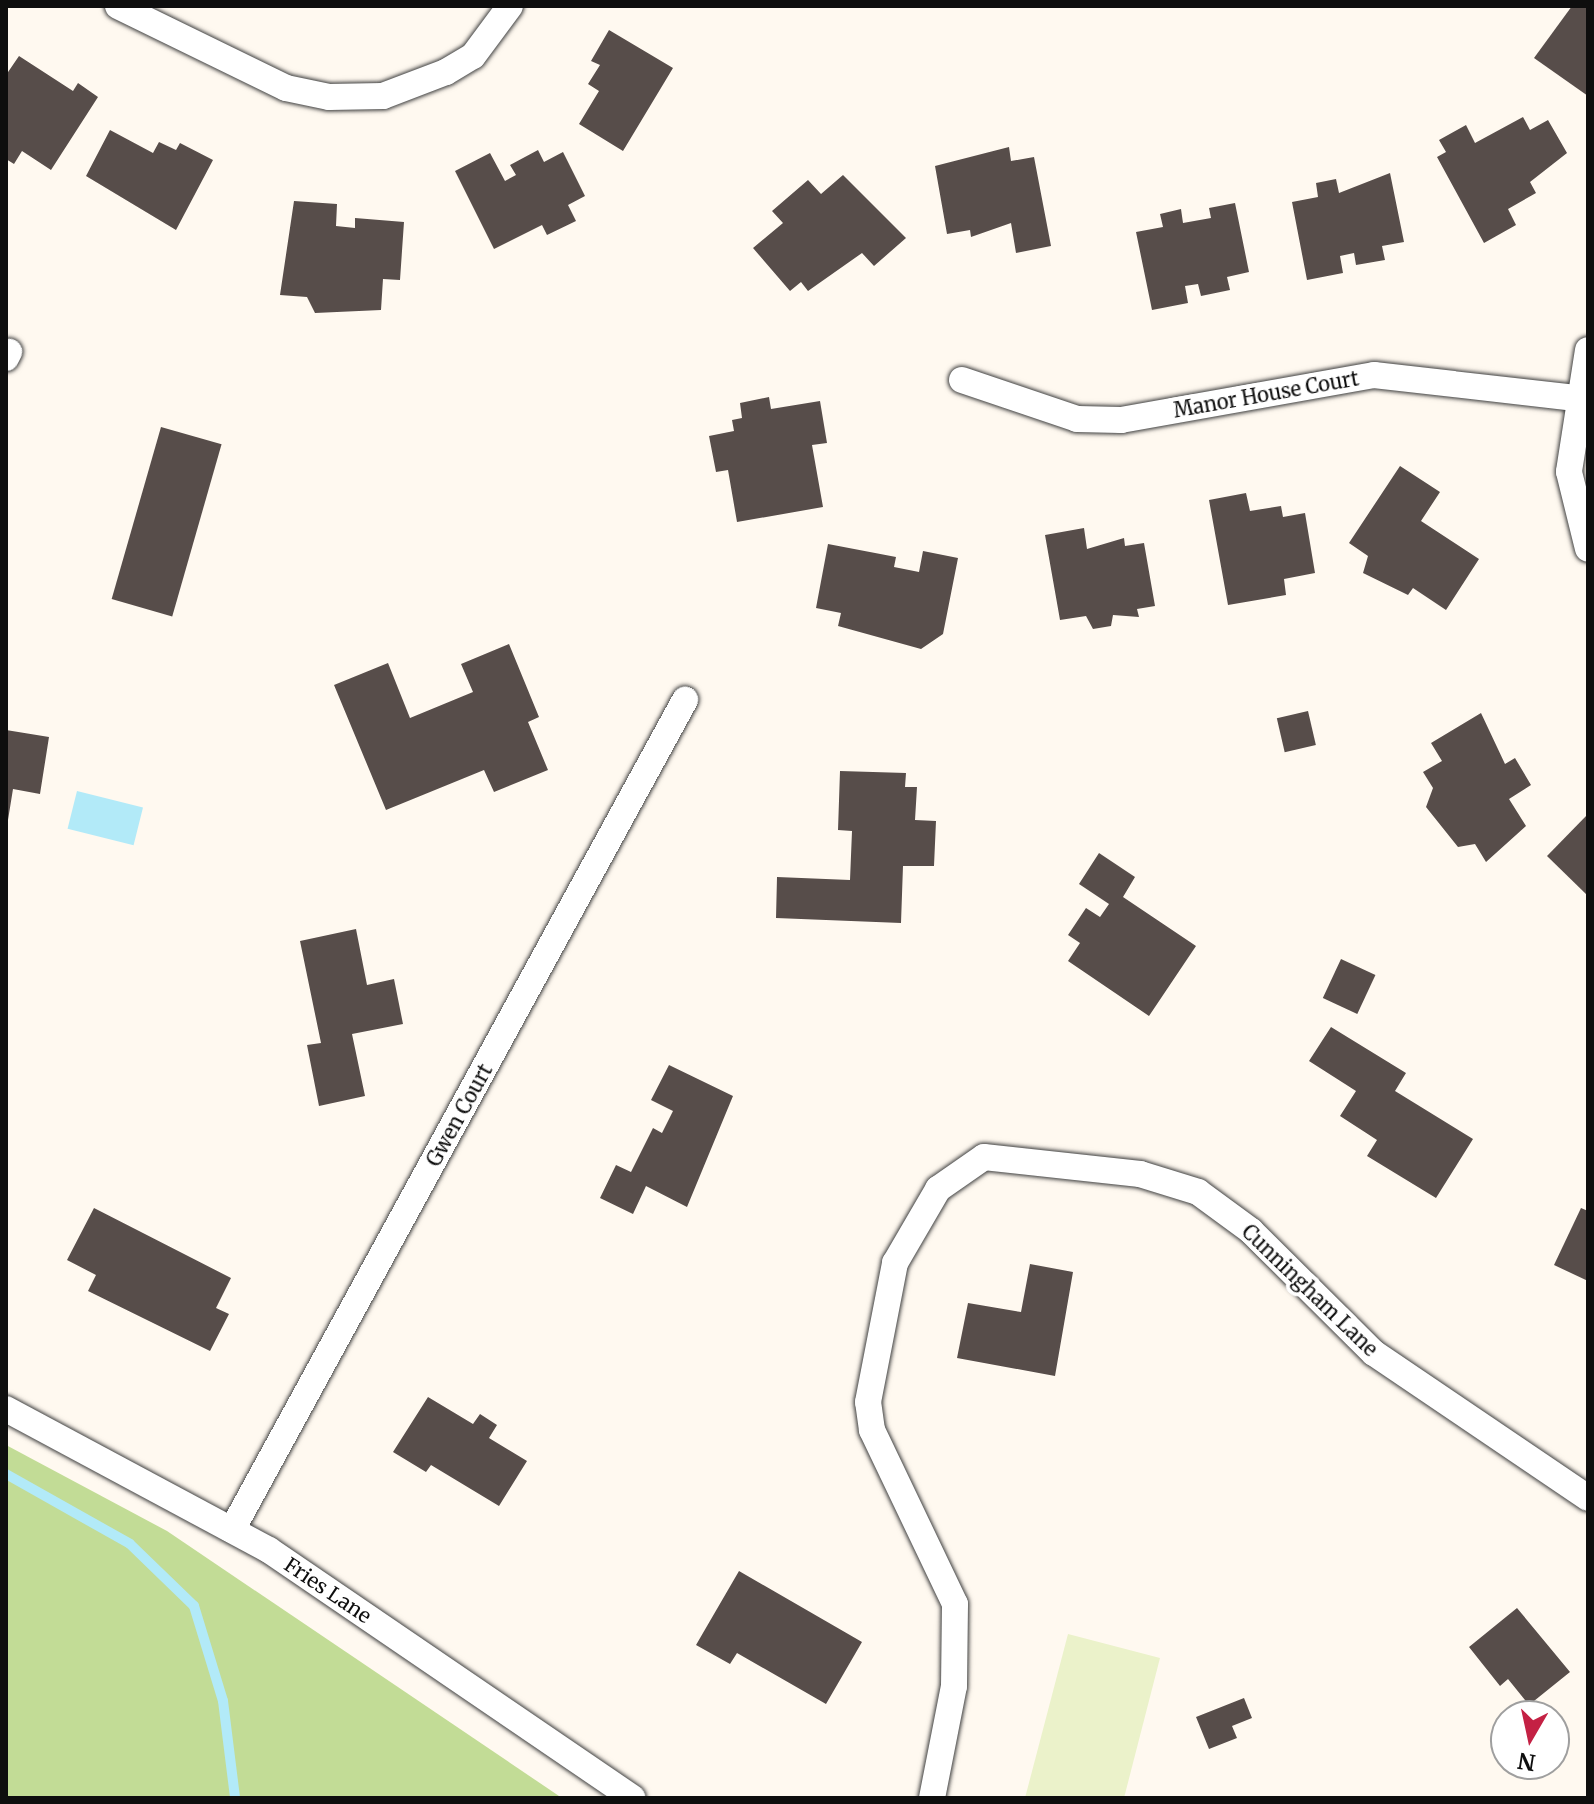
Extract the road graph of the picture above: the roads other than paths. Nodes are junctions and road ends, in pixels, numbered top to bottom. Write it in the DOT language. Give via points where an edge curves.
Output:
graph roads {
  1 [pos="118,6"];
  2 [pos="510,6"];
  3 [pos="1588,350"];
  4 [pos="962,380"];
  5 [pos="1576,398"];
  6 [pos="1588,549"];
  7 [pos="685,700"];
  8 [pos="6,1409"];
  9 [pos="1588,1498"];
  10 [pos="232,1530"];
  11 [pos="633,1798"];
  12 [pos="932,1798"];
  1 -- 2 [label="street" via="286,88 329,97 383,96 446,72 473,56"];
  3 -- 5 [label="street"];
  4 -- 5 [label="street, Manor House Court" via="1077,419 1121,420 1374,375"];
  5 -- 6 [label="street" via="1569,472"];
  7 -- 10 [label="street, Gwen Court"];
  8 -- 10 [label="street, Fries Lane"];
  9 -- 12 [label="street, Cunningham Lane" via="1374,1353 1251,1231 1198,1192 1140,1174 984,1157 938,1189 895,1263 869,1390 872,1430 955,1604 954,1686"];
  10 -- 11 [label="street, Fries Lane"];
}
